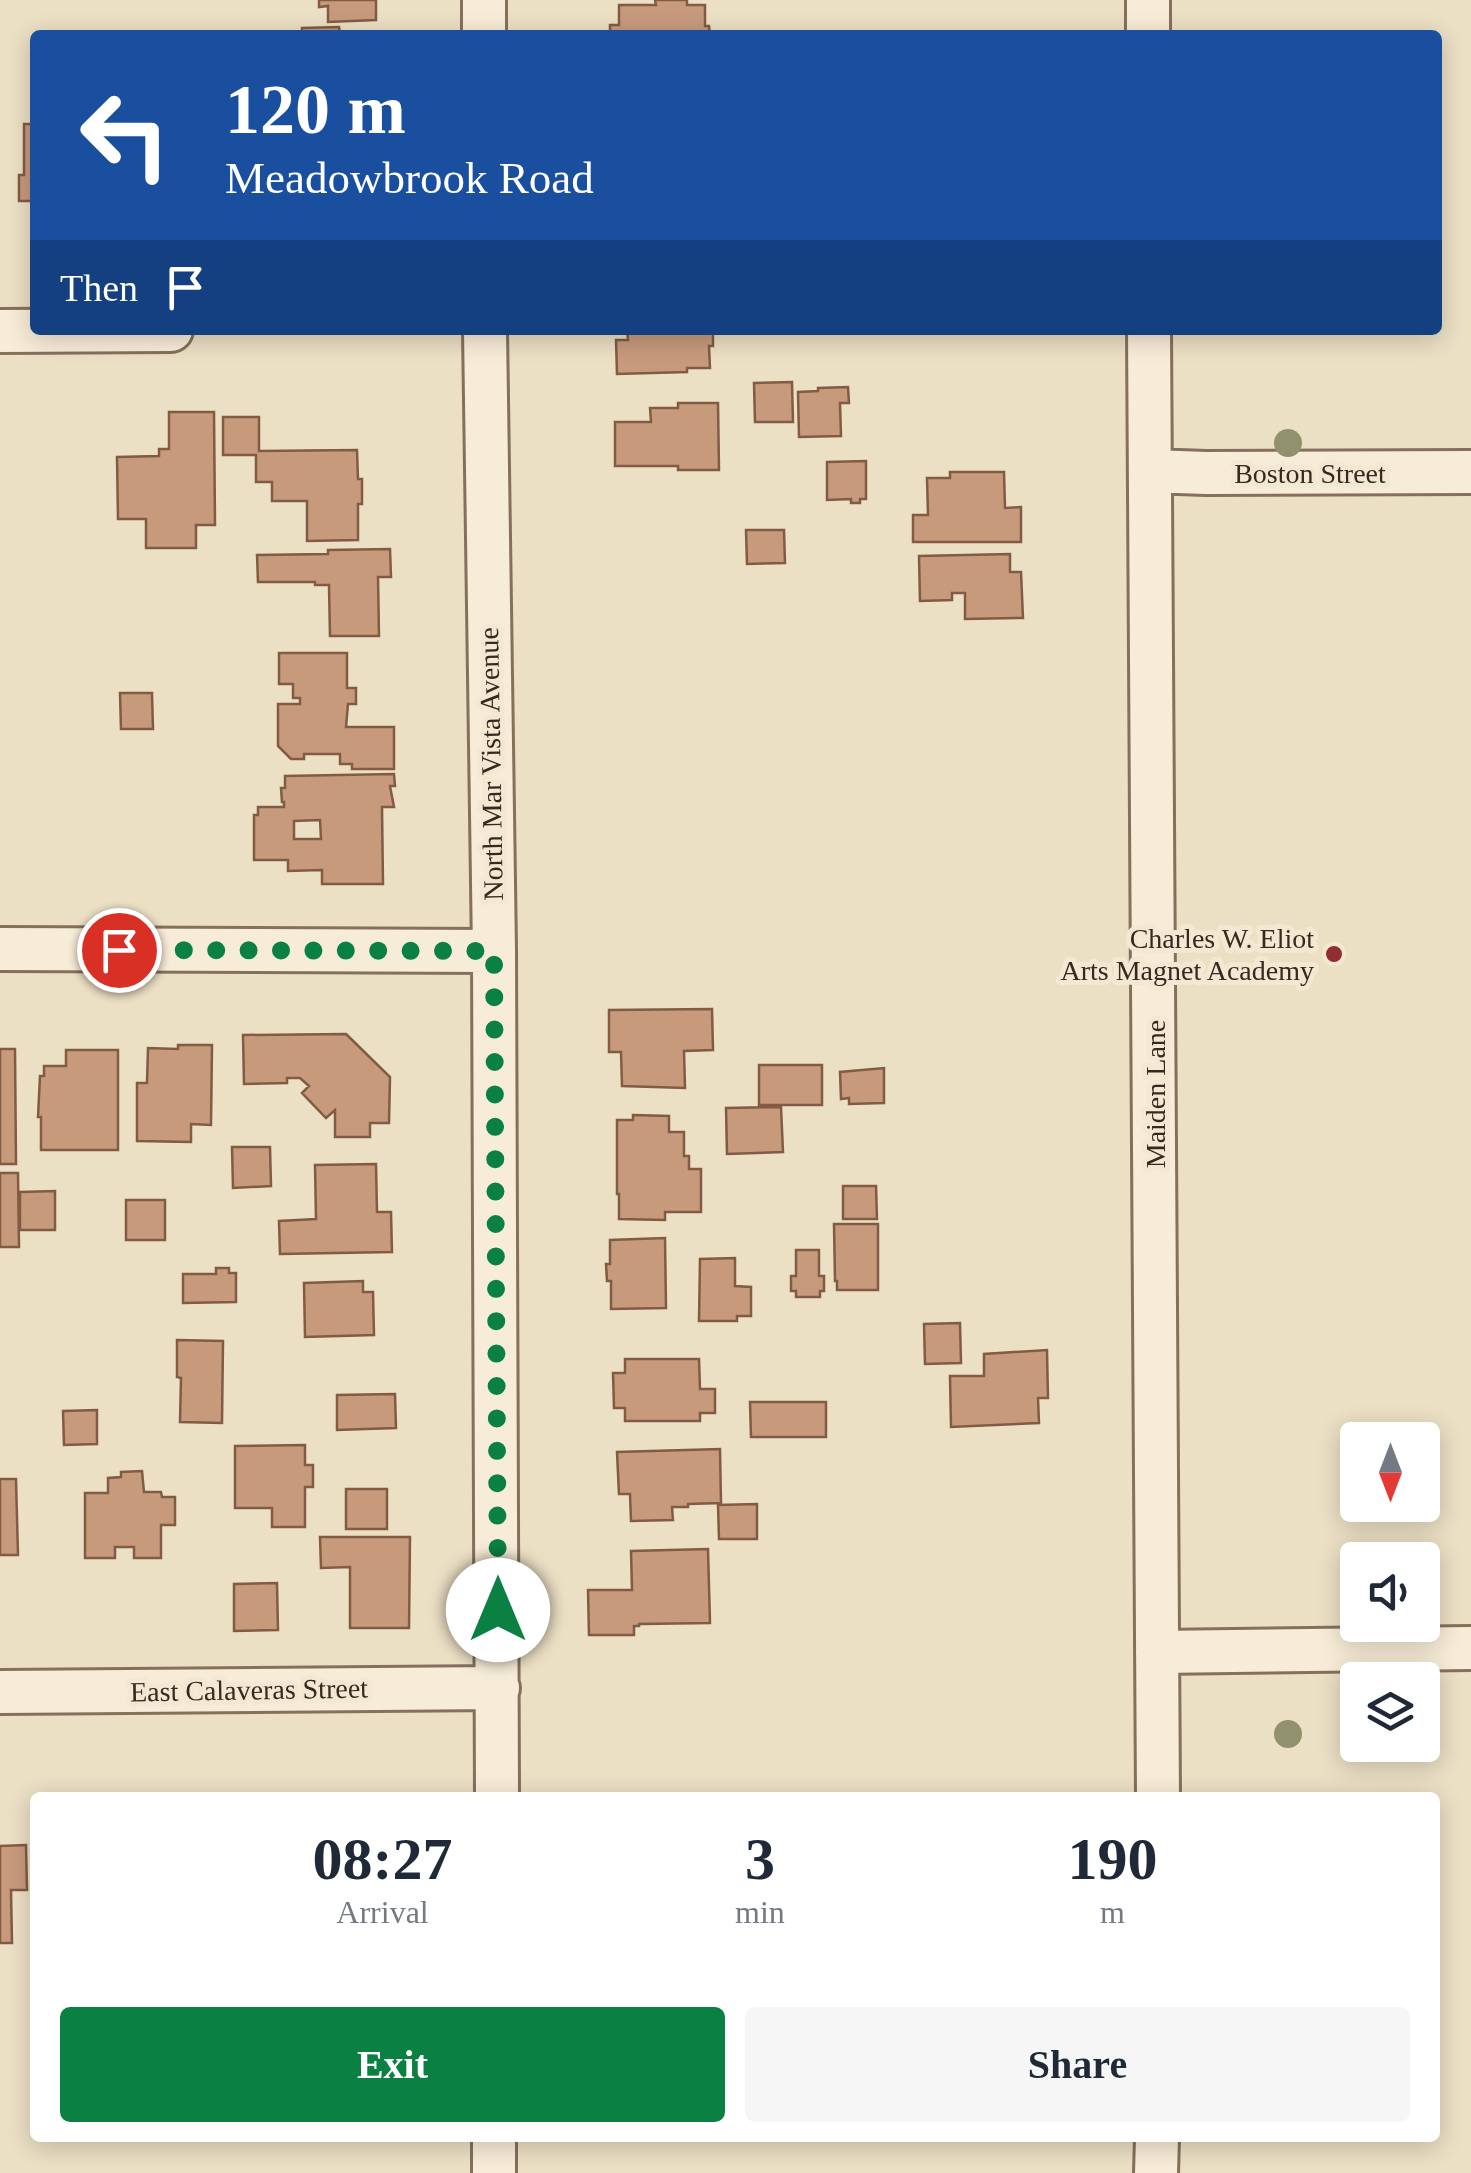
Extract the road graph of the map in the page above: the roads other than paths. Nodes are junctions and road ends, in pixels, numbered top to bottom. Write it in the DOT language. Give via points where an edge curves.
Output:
graph roads {
  1 [pos="484,0"];
  2 [pos="1148,0"];
  3 [pos="484,30"];
  4 [pos="1148,30"];
  5 [pos="0,332"];
  6 [pos="30,332"];
  7 [pos="485,335"];
  8 [pos="1149,335"];
  9 [pos="1150,471"];
  10 [pos="1471,472"];
  11 [pos="0,949"];
  12 [pos="494,951"];
  13 [pos="1471,1648"];
  14 [pos="1157,1652"];
  15 [pos="498,1688"];
  16 [pos="0,1692"];
  17 [pos="497,1792"];
  18 [pos="1158,1792"];
  19 [pos="494,2142"];
  20 [pos="1156,2142"];
  21 [pos="494,2173"];
  22 [pos="1156,2173"];
  1 -- 3 [label="street"];
  2 -- 4 [label="street"];
  5 -- 6 [label="street"];
  7 -- 12 [label="street, North Mar Vista Avenue"];
  8 -- 9 [label="street, Maiden Lane"];
  9 -- 10 [label="street, Boston Street"];
  9 -- 14 [label="street, Maiden Lane"];
  11 -- 12 [label="street"];
  12 -- 15 [label="street, North Mar Vista Avenue"];
  13 -- 14 [label="street"];
  14 -- 18 [label="street, Maiden Lane"];
  15 -- 16 [label="street, East Calaveras Street"];
  15 -- 17 [label="street, North Mar Vista Avenue"];
  19 -- 21 [label="street"];
  20 -- 22 [label="street"];
}
